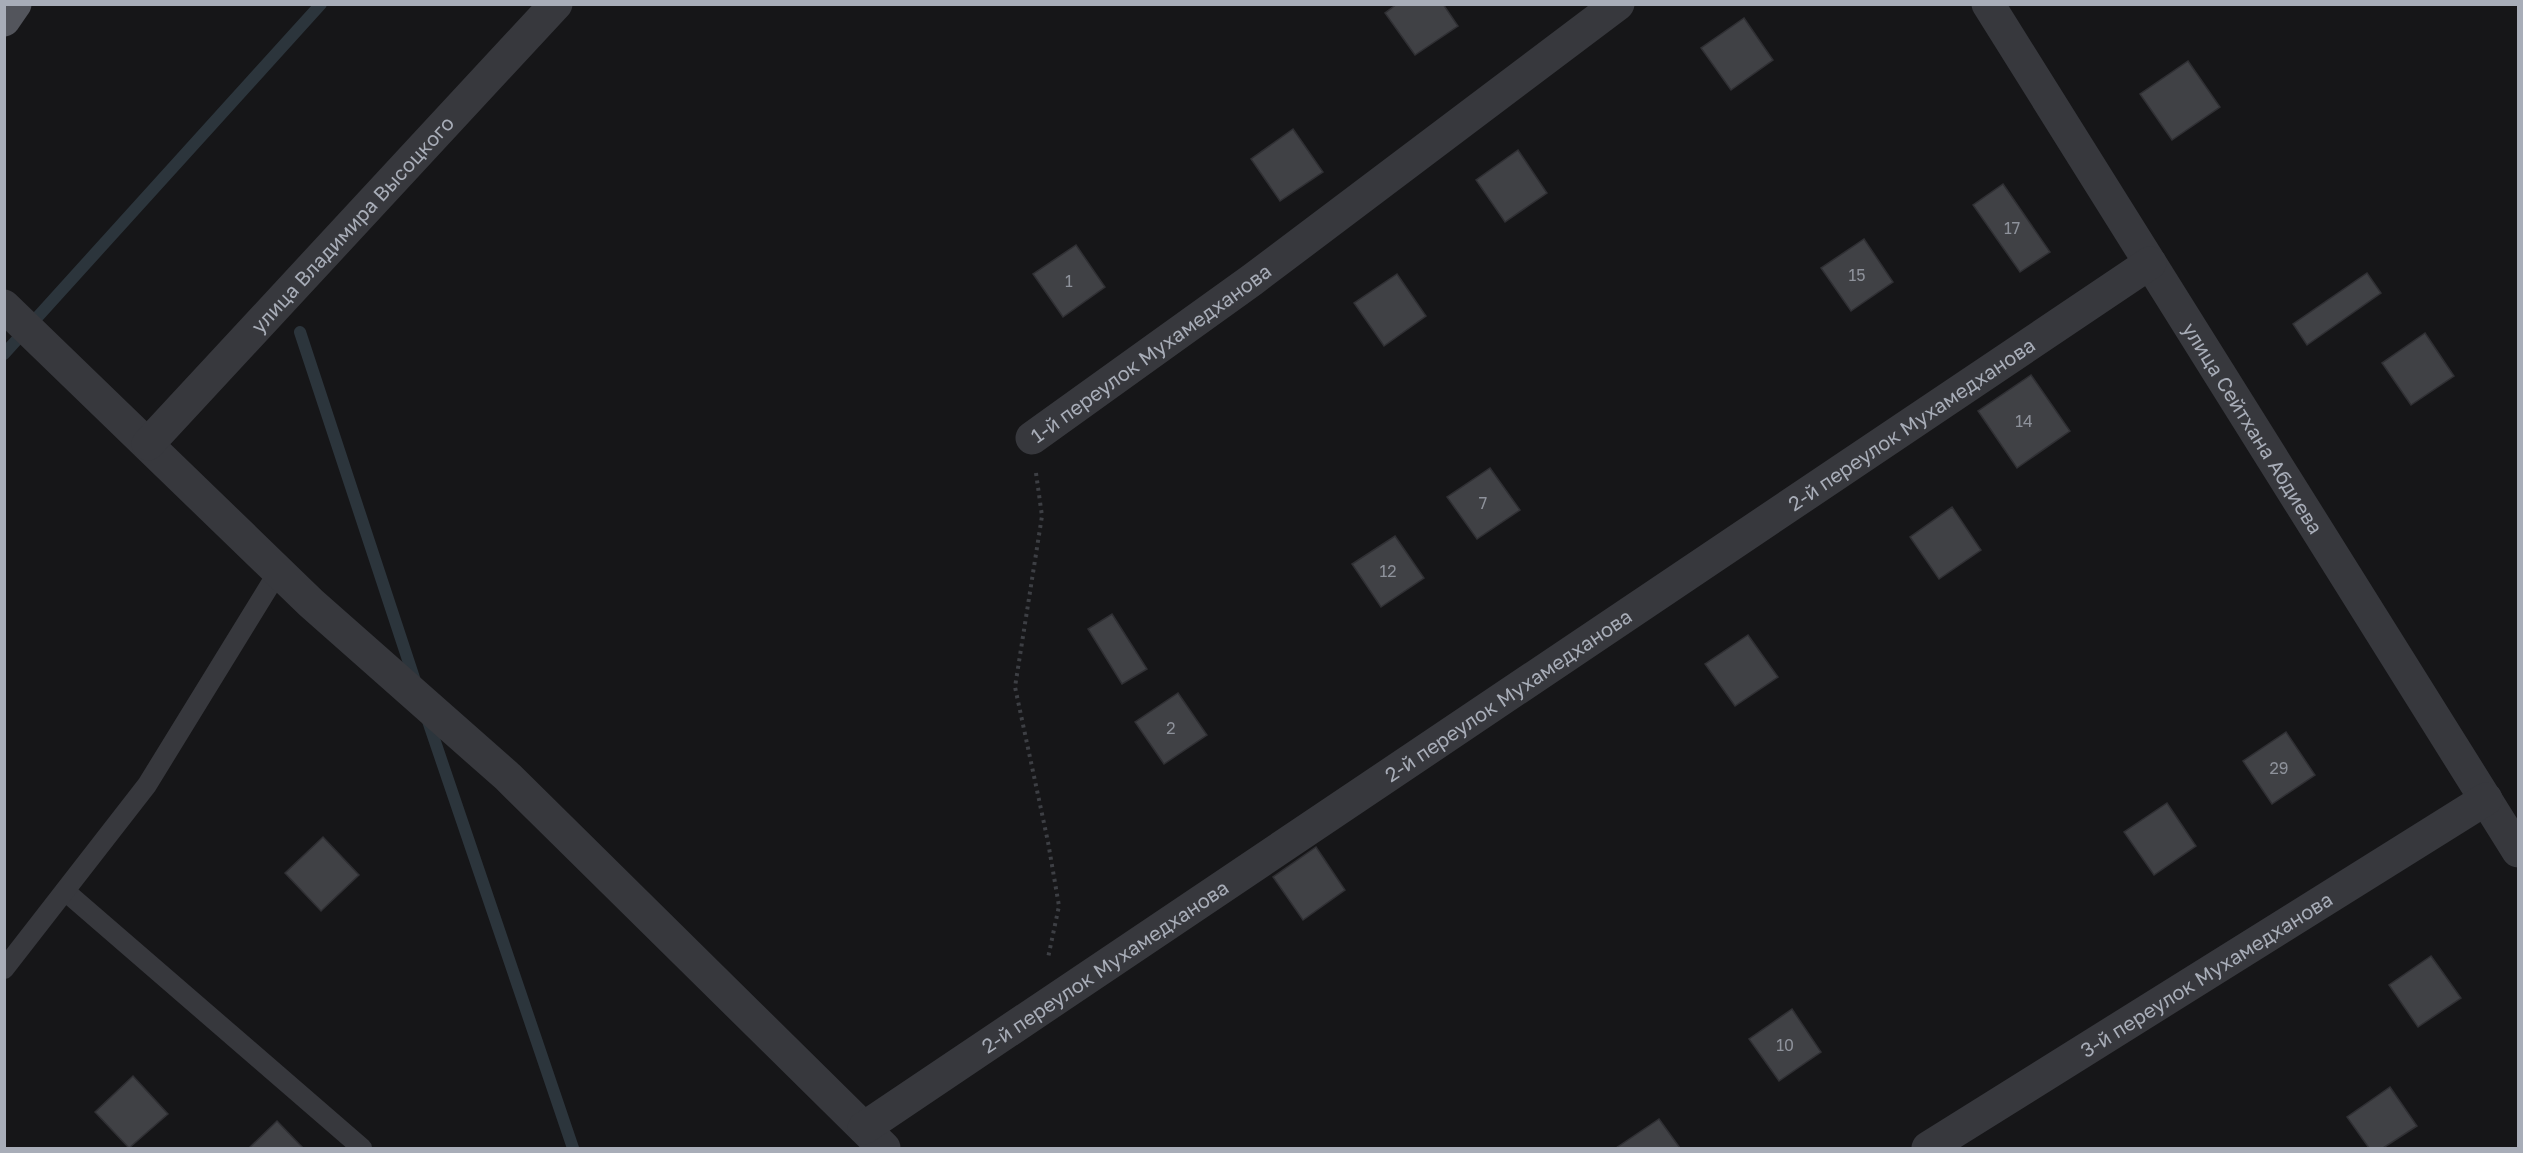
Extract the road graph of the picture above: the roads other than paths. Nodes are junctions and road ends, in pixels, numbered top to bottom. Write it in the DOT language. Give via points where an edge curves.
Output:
graph roads {
  1 [pos="15,4"];
  2 [pos="556,4"];
  3 [pos="1618,4"];
  4 [pos="1988,4"];
  5 [pos="4,20"];
  6 [pos="2150,263"];
  7 [pos="4,306"];
  8 [pos="1032,438"];
  9 [pos="148,444"];
  10 [pos="278,572"];
  11 [pos="2486,799"];
  12 [pos="2518,850"];
  13 [pos="64,891"];
  14 [pos="4,969"];
  15 [pos="874,1138"];
  16 [pos="362,1149"];
  17 [pos="1928,1149"];
  1 -- 5 [label="main road"];
  2 -- 9 [label="street, улица Владимира Высоцкого"];
  3 -- 8 [label="street, 1-й переулок Мухамедханова" via="1252,280"];
  4 -- 6 [label="street, улица Сейтхана Абдиева"];
  6 -- 11 [label="street, улица Сейтхана Абдиева"];
  6 -- 15 [label="street, 2-й переулок Мухамедханова" via="1038,1012"];
  7 -- 9 [label="street"];
  9 -- 10 [label="street"];
  10 -- 13 [label="lane" via="147,785"];
  10 -- 15 [label="street" via="508,777"];
  11 -- 12 [label="street, улица Сейтхана Абдиева"];
  11 -- 17 [label="street, 3-й переулок Мухамедханова"];
  13 -- 14 [label="lane"];
  13 -- 16 [label="lane"];
}
